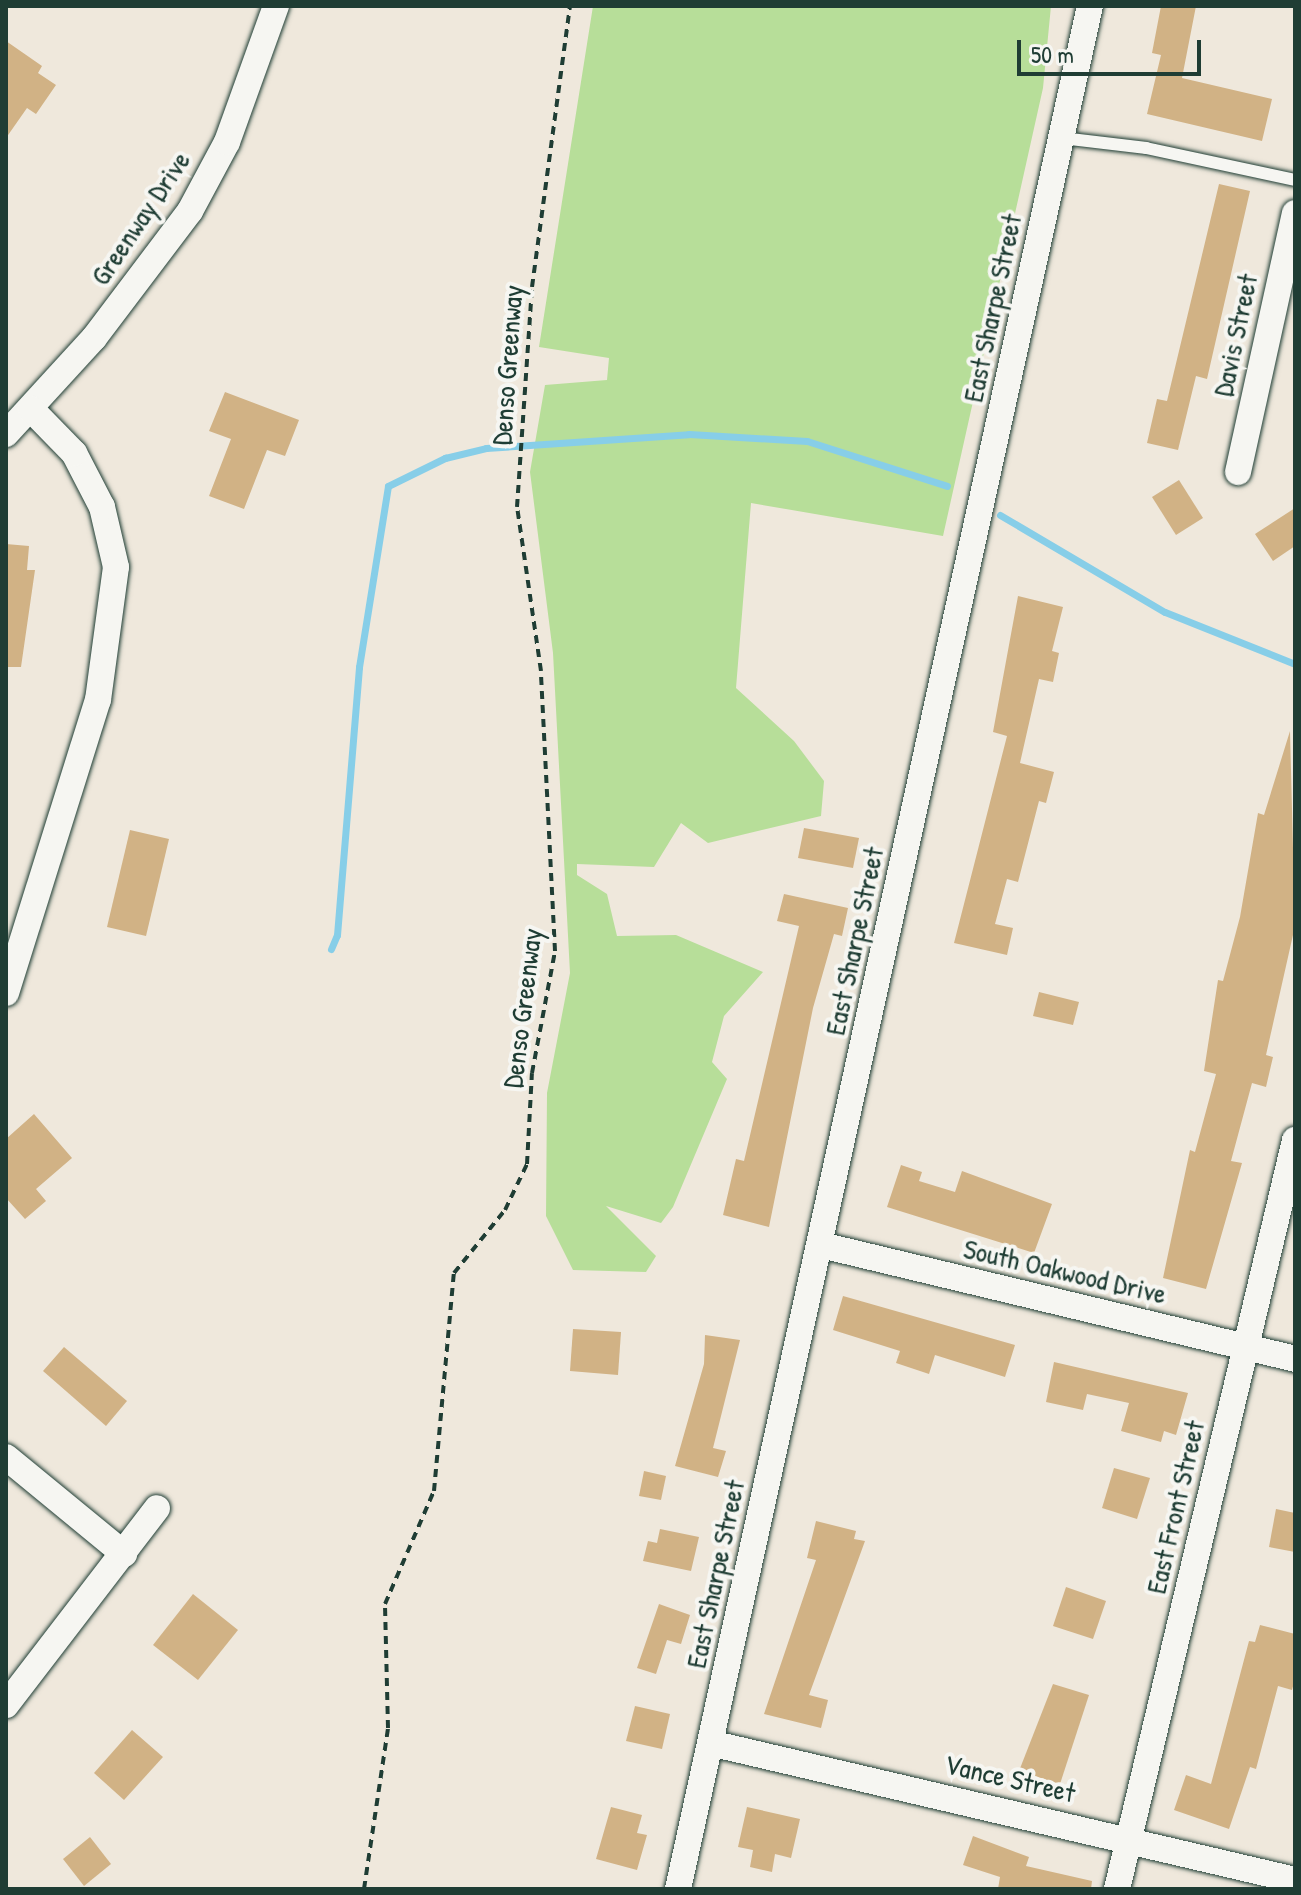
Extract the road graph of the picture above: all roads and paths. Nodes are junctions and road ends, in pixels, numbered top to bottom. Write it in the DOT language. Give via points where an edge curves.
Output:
graph roads {
  1 [pos="276,6"];
  2 [pos="570,6"];
  3 [pos="1090,6"];
  4 [pos="1062,138"];
  5 [pos="1295,180"];
  6 [pos="1295,213"];
  7 [pos="31,409"];
  8 [pos="6,434"];
  9 [pos="1238,472"];
  10 [pos="6,993"];
  11 [pos="1295,1140"];
  12 [pos="821,1245"];
  13 [pos="1246,1347"];
  14 [pos="1295,1359"];
  15 [pos="6,1457"];
  16 [pos="157,1508"];
  17 [pos="124,1554"];
  18 [pos="6,1705"];
  19 [pos="710,1743"];
  20 [pos="1129,1838"];
  21 [pos="1295,1880"];
  22 [pos="364,1889"];
  23 [pos="678,1889"];
  24 [pos="1117,1889"];
  1 -- 7 [label="street, Greenway Drive" via="227,142 190,211"];
  2 -- 22 [label="path, Denso Greenway" via="532,287 517,507 541,671 555,951 532,1073 527,1164 505,1210 454,1273 434,1491 385,1604 388,1728"];
  3 -- 4 [label="street, East Sharpe Street"];
  4 -- 5 [label="lane" via="1146,148"];
  4 -- 12 [label="street, East Sharpe Street"];
  6 -- 9 [label="street, Davis Street"];
  7 -- 8 [label="street, Greenway Drive"];
  7 -- 10 [label="street" via="74,453 102,507 116,567 98,700"];
  11 -- 13 [label="street, East Front Street"];
  12 -- 13 [label="street, South Oakwood Drive"];
  12 -- 19 [label="street, East Sharpe Street"];
  13 -- 14 [label="street, South Oakwood Drive"];
  13 -- 20 [label="street, East Front Street"];
  15 -- 17 [label="street"];
  16 -- 17 [label="street"];
  17 -- 18 [label="street"];
  19 -- 20 [label="street, Vance Street"];
  19 -- 23 [label="street, East Sharpe Street"];
  20 -- 21 [label="street, Vance Street"];
  20 -- 24 [label="street, East Front Street"];
}
